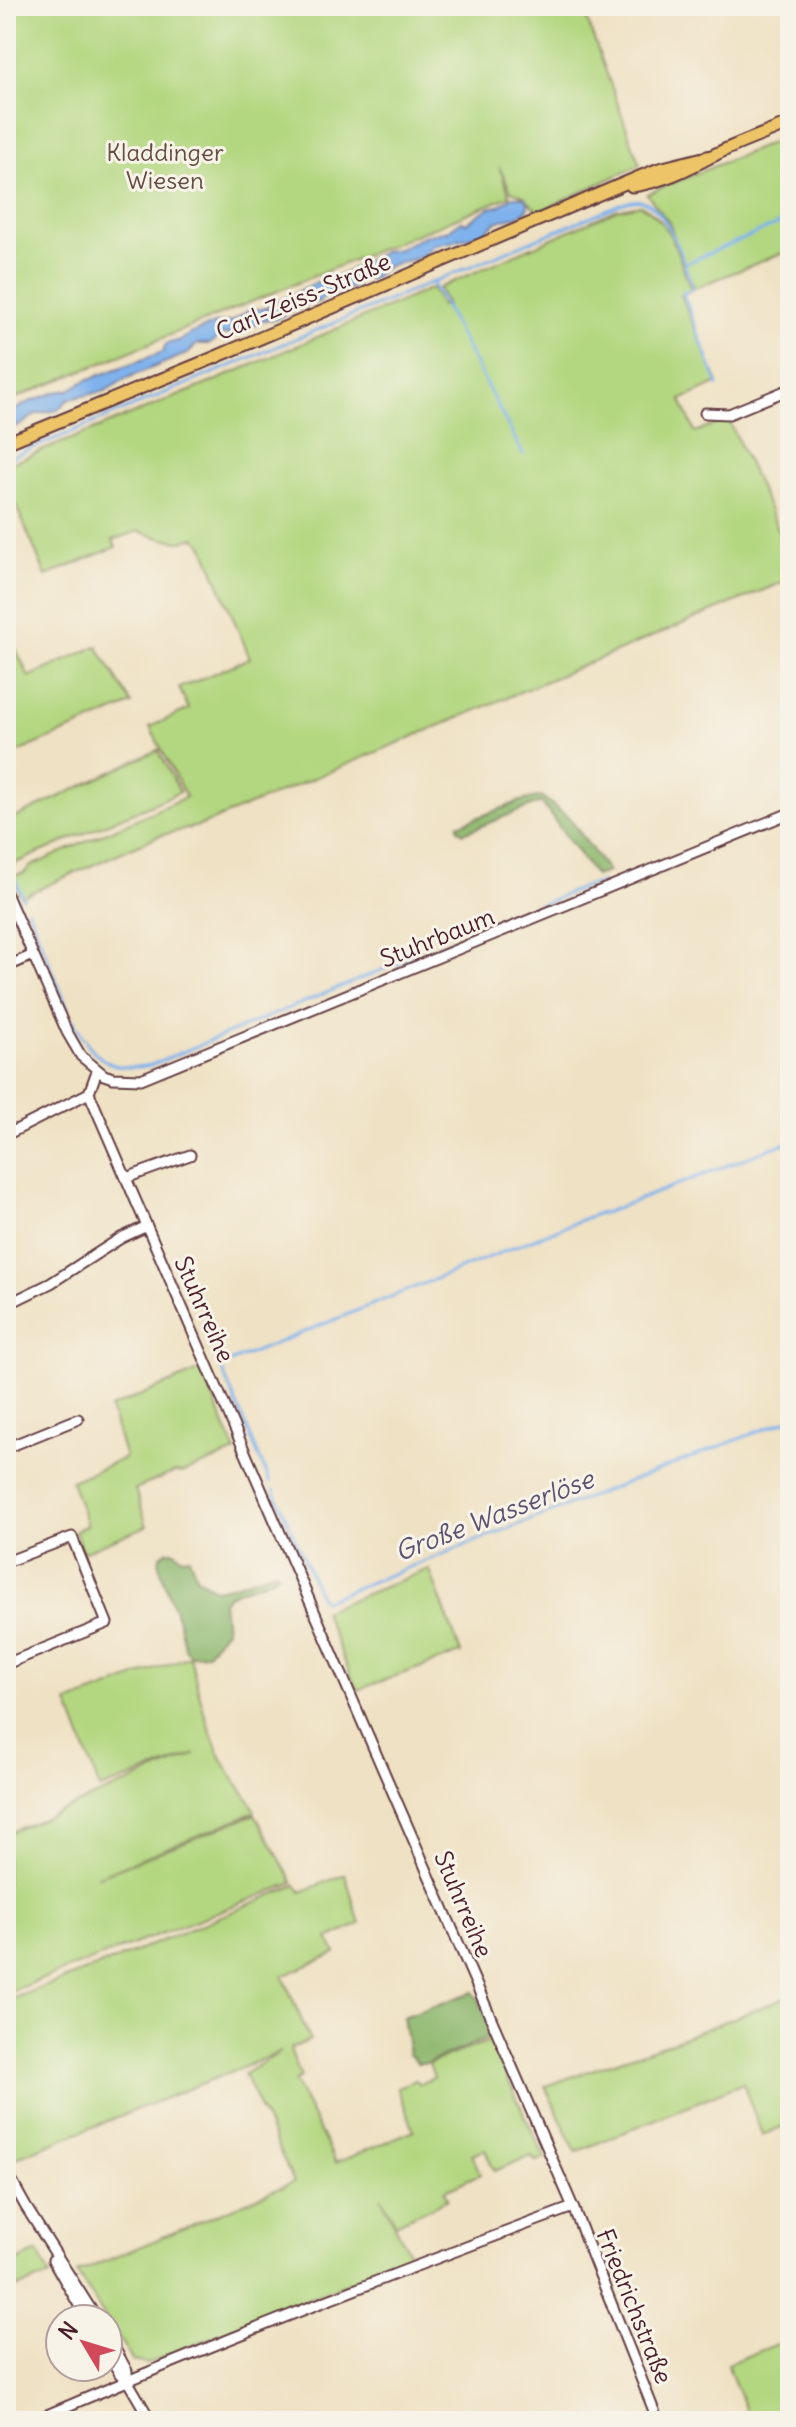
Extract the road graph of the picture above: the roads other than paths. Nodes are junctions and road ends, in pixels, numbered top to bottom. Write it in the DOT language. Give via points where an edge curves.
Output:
graph roads {
  1 [pos="790,123"];
  2 [pos="790,389"];
  3 [pos="705,413"];
  4 [pos="6,443"];
  5 [pos="790,813"];
  6 [pos="6,893"];
  7 [pos="33,955"];
  8 [pos="6,967"];
  9 [pos="97,1071"];
  10 [pos="89,1093"];
  11 [pos="6,1135"];
  12 [pos="190,1155"];
  13 [pos="126,1178"];
  14 [pos="147,1226"];
  15 [pos="6,1305"];
  16 [pos="78,1419"];
  17 [pos="6,1448"];
  18 [pos="6,1562"];
  19 [pos="6,1664"];
  20 [pos="6,2171"];
  21 [pos="26,2207"];
  22 [pos="573,2207"];
  23 [pos="78,2303"];
  24 [pos="87,2303"];
  25 [pos="124,2365"];
  26 [pos="124,2377"];
  27 [pos="127,2380"];
  28 [pos="33,2421"];
  29 [pos="151,2421"];
  30 [pos="658,2421"];
  1 -- 4 [label="main road, Carl-Zeiss-Straße" via="715,155 659,169"];
  2 -- 3 [label="street" via="729,414"];
  5 -- 9 [label="street, Stuhrbaum" via="153,1076 129,1080"];
  6 -- 7 [label="street"];
  7 -- 8 [label="street"];
  7 -- 9 [label="street" via="73,1044"];
  9 -- 10 [label="street"];
  10 -- 11 [label="street"];
  10 -- 13 [label="street, Stuhrreihe"];
  12 -- 13 [label="street"];
  13 -- 14 [label="street, Stuhrreihe"];
  14 -- 15 [label="street"];
  14 -- 22 [label="street, Stuhrreihe"];
  16 -- 17 [label="street"];
  18 -- 19 [label="street" via="72,1537 107,1623"];
  20 -- 21 [label="street"];
  21 -- 23 [label="street"];
  21 -- 24 [label="street"];
  22 -- 27 [label="street"];
  22 -- 30 [label="street, Friedrichstraße"];
  25 -- 27 [label="street"];
  26 -- 27 [label="street"];
  27 -- 28 [label="street"];
  27 -- 29 [label="street"];
}
